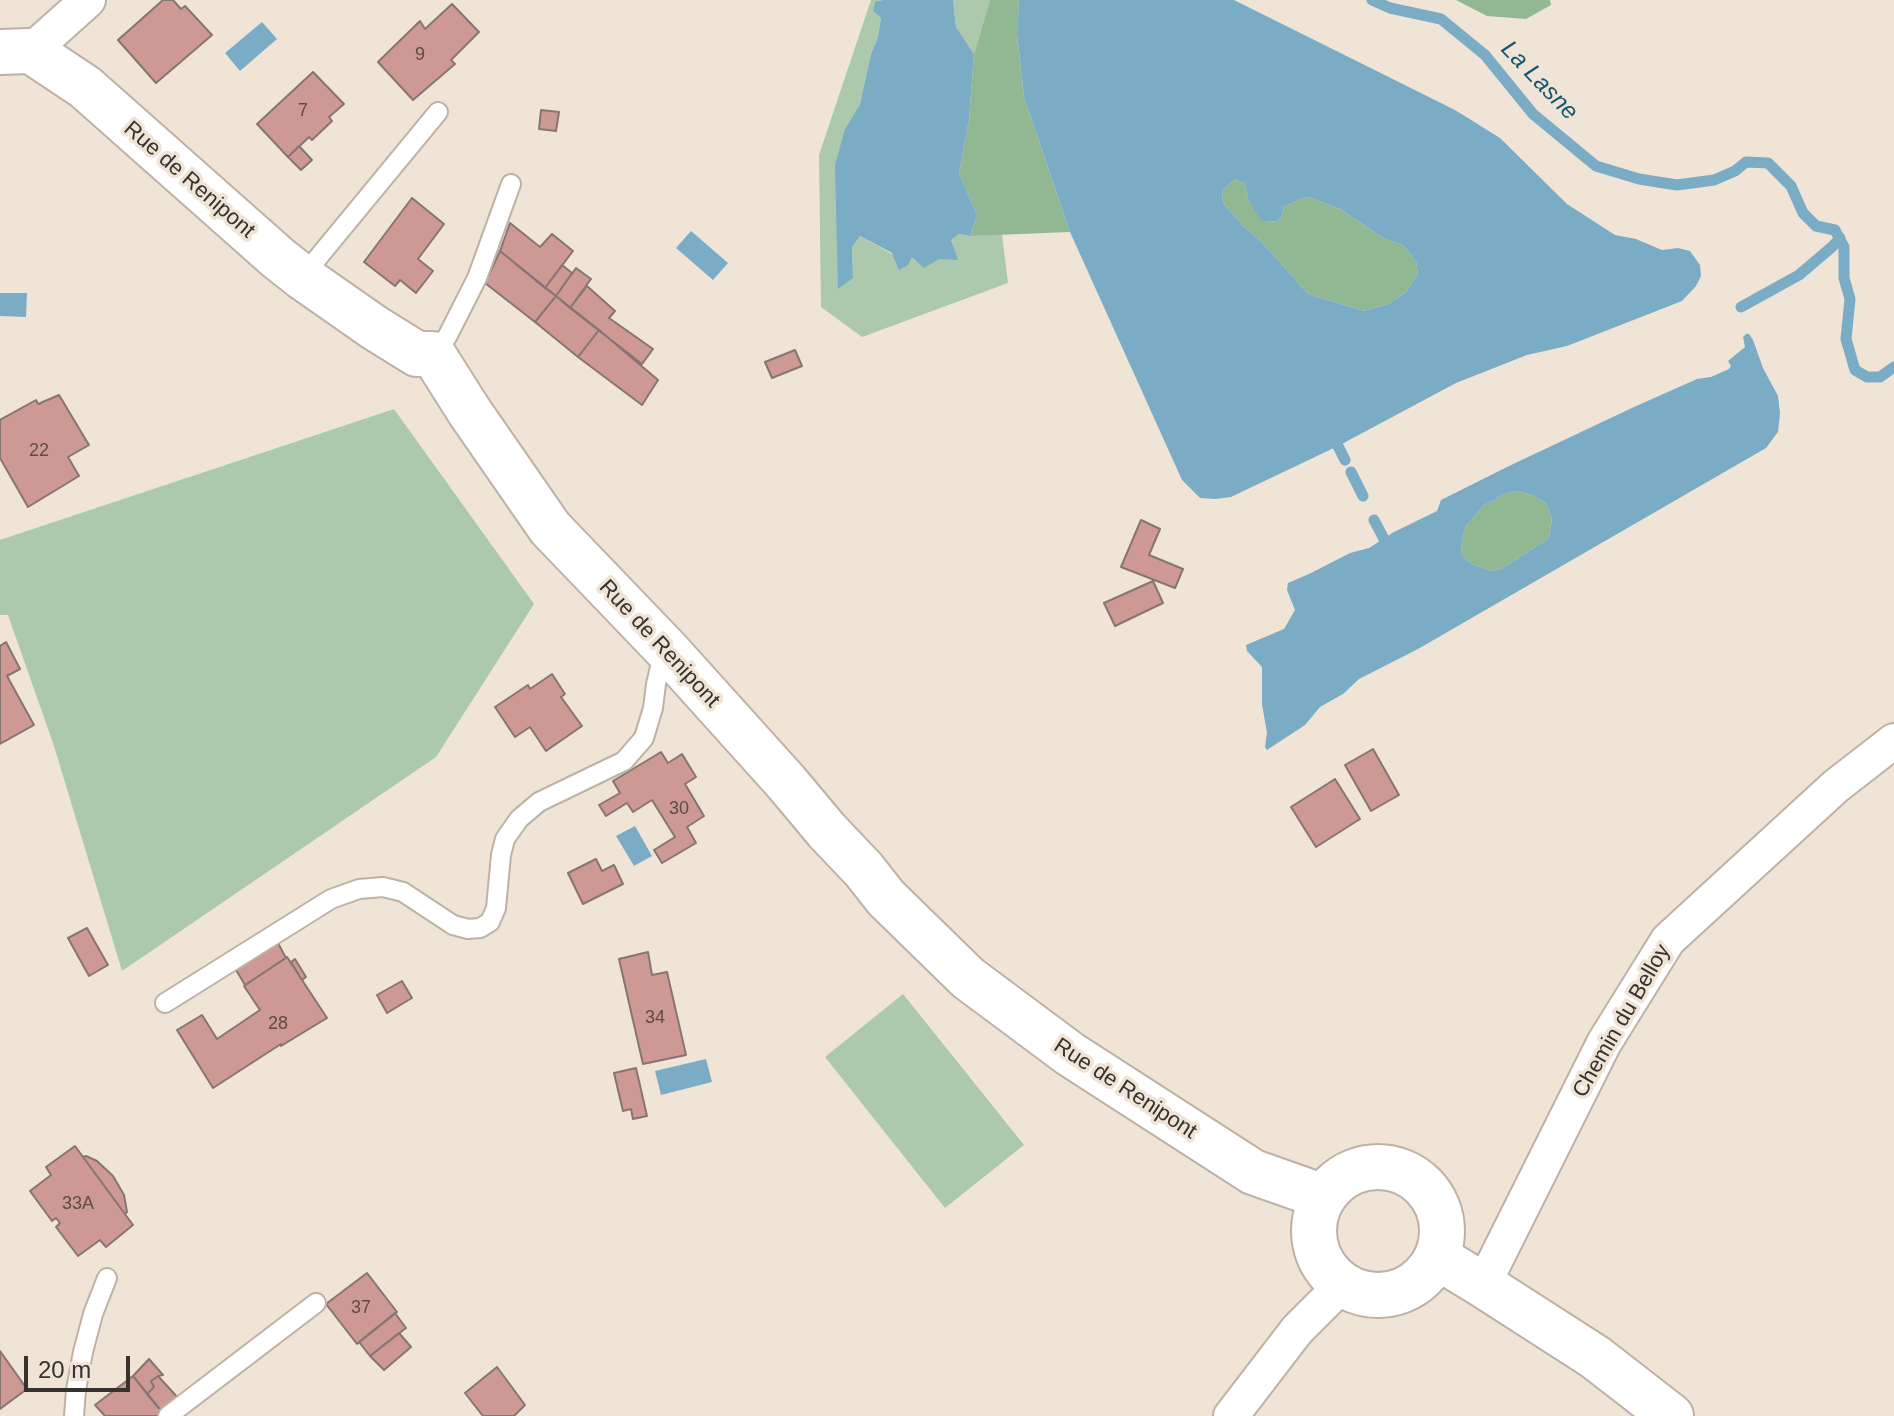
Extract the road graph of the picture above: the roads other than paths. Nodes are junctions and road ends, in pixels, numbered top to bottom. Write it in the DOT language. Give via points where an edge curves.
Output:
graph roads {
  1 [pos="88,0"];
  2 [pos="15,52"];
  3 [pos="438,112"];
  4 [pos="511,184"];
  5 [pos="302,277"];
  6 [pos="433,354"];
  7 [pos="668,651"];
  8 [pos="1894,741"];
  9 [pos="165,1003"];
  10 [pos="1324,1197"];
  11 [pos="1437,1257"];
  12 [pos="107,1278"];
  13 [pos="1343,1284"];
  14 [pos="1483,1285"];
  15 [pos="316,1303"];
  16 [pos="74,1416"];
  17 [pos="168,1416"];
  18 [pos="1231,1416"];
  19 [pos="1671,1416"];
  1 -- 2 [label="street"];
  2 -- 5 [label="street, Rue de Renipont" via="85,87"];
  3 -- 5 [label="lane"];
  4 -- 6 [label="lane" via="477,278"];
  5 -- 6 [label="street, Rue de Renipont" via="417,354"];
  6 -- 7 [label="street, Rue de Renipont" via="550,528"];
  7 -- 9 [label="lane" via="644,738 624,761 539,802 505,839 490,922 468,929 403,892 359,889 331,899"];
  7 -- 10 [label="street, Rue de Renipont" via="886,898 968,978 1070,1054 1253,1172"];
  8 -- 14 [label="street, Chemin du Belloy" via="1836,786 1668,940 1604,1043"];
  10 -- 11 [label="street" via="1356,1171 1399,1170 1432,1195 1441,1215"];
  10 -- 13 [label="street" via="1315,1220 1316,1244 1325,1267"];
  11 -- 13 [label="street" via="1427,1273 1396,1293 1359,1292"];
  11 -- 14 [label="street"];
  12 -- 16 [label="lane" via="83,1352"];
  13 -- 18 [label="street" via="1297,1330"];
  14 -- 19 [label="street" via="1595,1357"];
  15 -- 17 [label="lane"];
}
